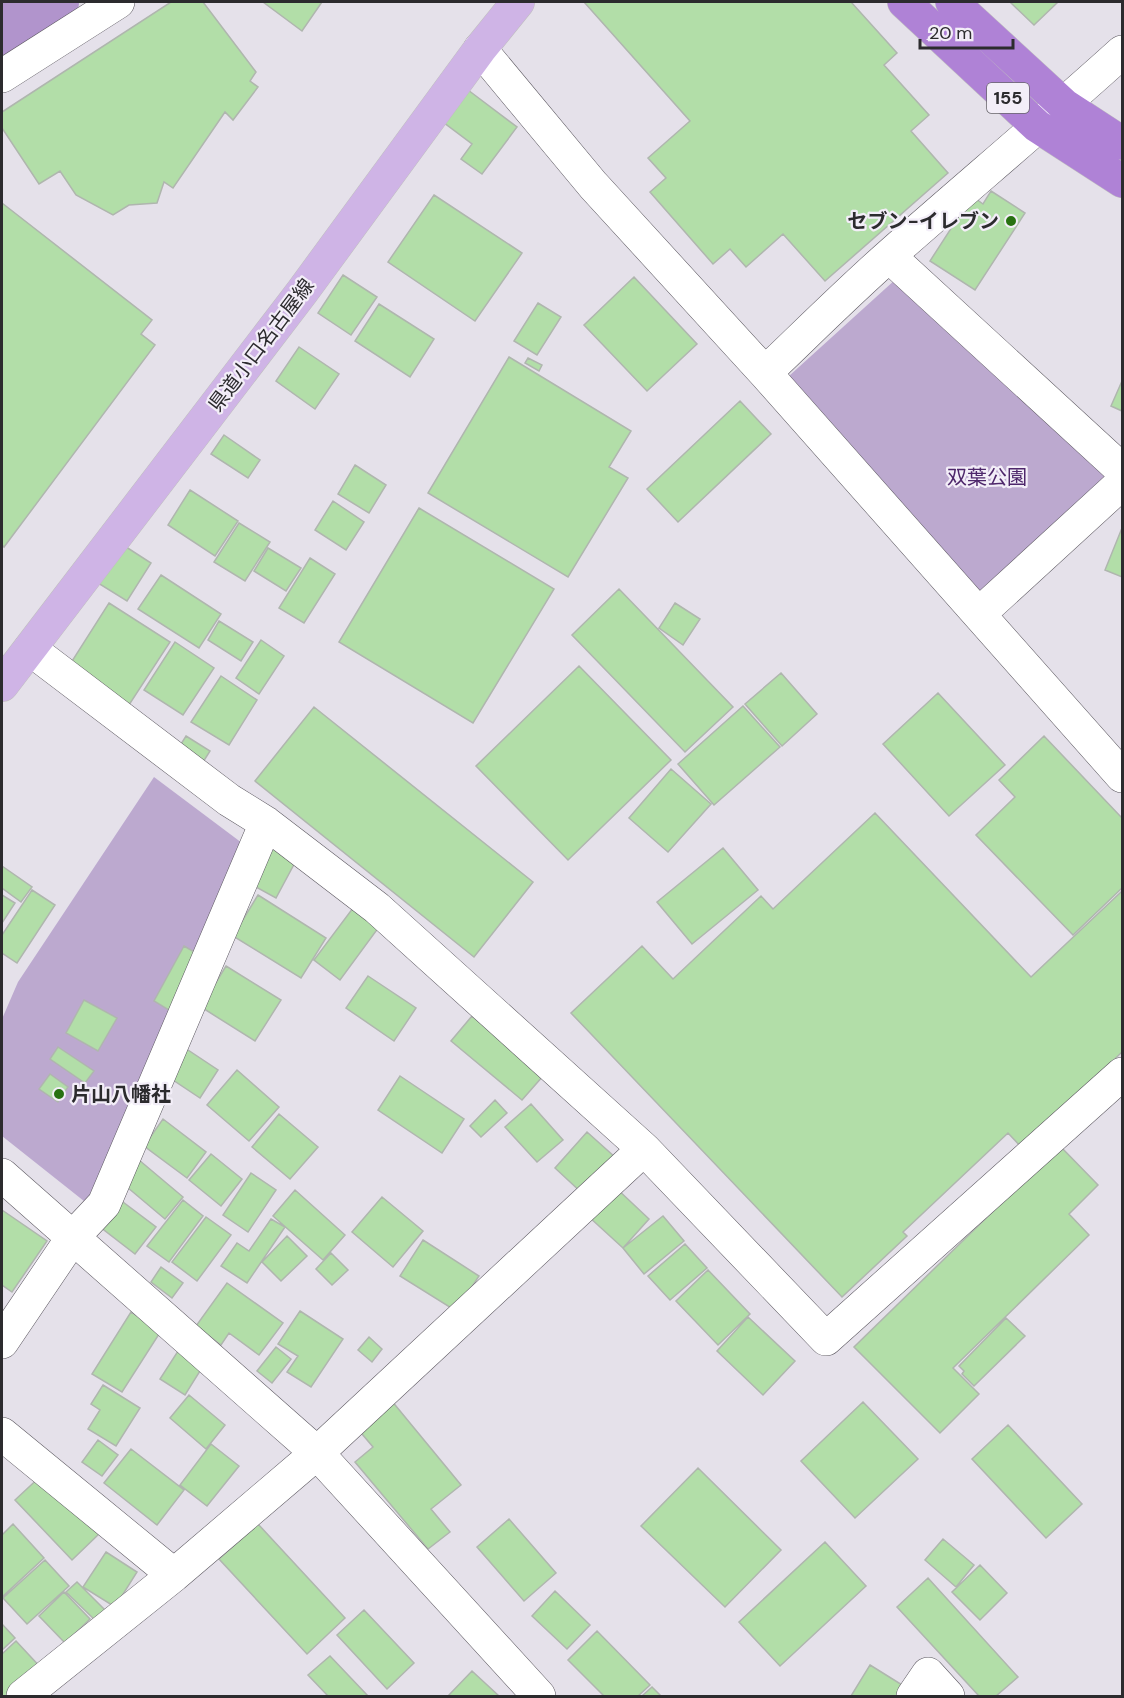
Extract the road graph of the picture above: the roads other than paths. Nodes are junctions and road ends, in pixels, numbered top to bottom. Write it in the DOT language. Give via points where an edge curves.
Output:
graph roads {
  1 [pos="118,2"];
  2 [pos="518,2"];
  3 [pos="904,2"];
  4 [pos="952,2"];
  5 [pos="480,49"];
  6 [pos="1122,52"];
  7 [pos="2,76"];
  8 [pos="1064,105"];
  9 [pos="1037,126"];
  10 [pos="1122,143"];
  11 [pos="1122,182"];
  12 [pos="889,256"];
  13 [pos="765,373"];
  14 [pos="1122,470"];
  15 [pos="1122,483"];
  16 [pos="979,614"];
  17 [pos="30,649"];
  18 [pos="2,685"];
  19 [pos="1122,776"];
  20 [pos="266,823"];
  21 [pos="1122,1074"];
  22 [pos="644,1149"];
  23 [pos="2,1174"];
  24 [pos="73,1237"];
  25 [pos="2,1341"];
  26 [pos="2,1434"];
  27 [pos="316,1454"];
  28 [pos="174,1575"];
  29 [pos="23,1696"];
  30 [pos="539,1696"];
  31 [pos="913,1696"];
  32 [pos="948,1696"];
  1 -- 7 [label="street"];
  2 -- 5 [label="main road, 県道小口名古屋線"];
  3 -- 9 [label="highway, 155"];
  4 -- 8 [label="highway, 155"];
  5 -- 13 [label="street" via="592,185"];
  5 -- 17 [label="main road, 県道小口名古屋線" via="302,292"];
  6 -- 8 [label="street"];
  8 -- 9 [label="street"];
  8 -- 10 [label="highway, 155"];
  9 -- 11 [label="highway, 155"];
  9 -- 12 [label="street"];
  12 -- 13 [label="street"];
  12 -- 14 [label="street"];
  13 -- 16 [label="street"];
  15 -- 16 [label="street"];
  16 -- 19 [label="street"];
  17 -- 18 [label="main road, 県道小口名古屋線"];
  17 -- 20 [label="street" via="229,800"];
  20 -- 22 [label="street" via="378,908"];
  20 -- 24 [label="street" via="104,1204"];
  21 -- 22 [label="street" via="826,1339"];
  22 -- 27 [label="street"];
  23 -- 24 [label="street"];
  24 -- 25 [label="street"];
  24 -- 27 [label="street"];
  26 -- 28 [label="street"];
  27 -- 28 [label="street"];
  27 -- 30 [label="street"];
  28 -- 29 [label="street"];
  31 -- 32 [label="street" via="928,1674"];
}
